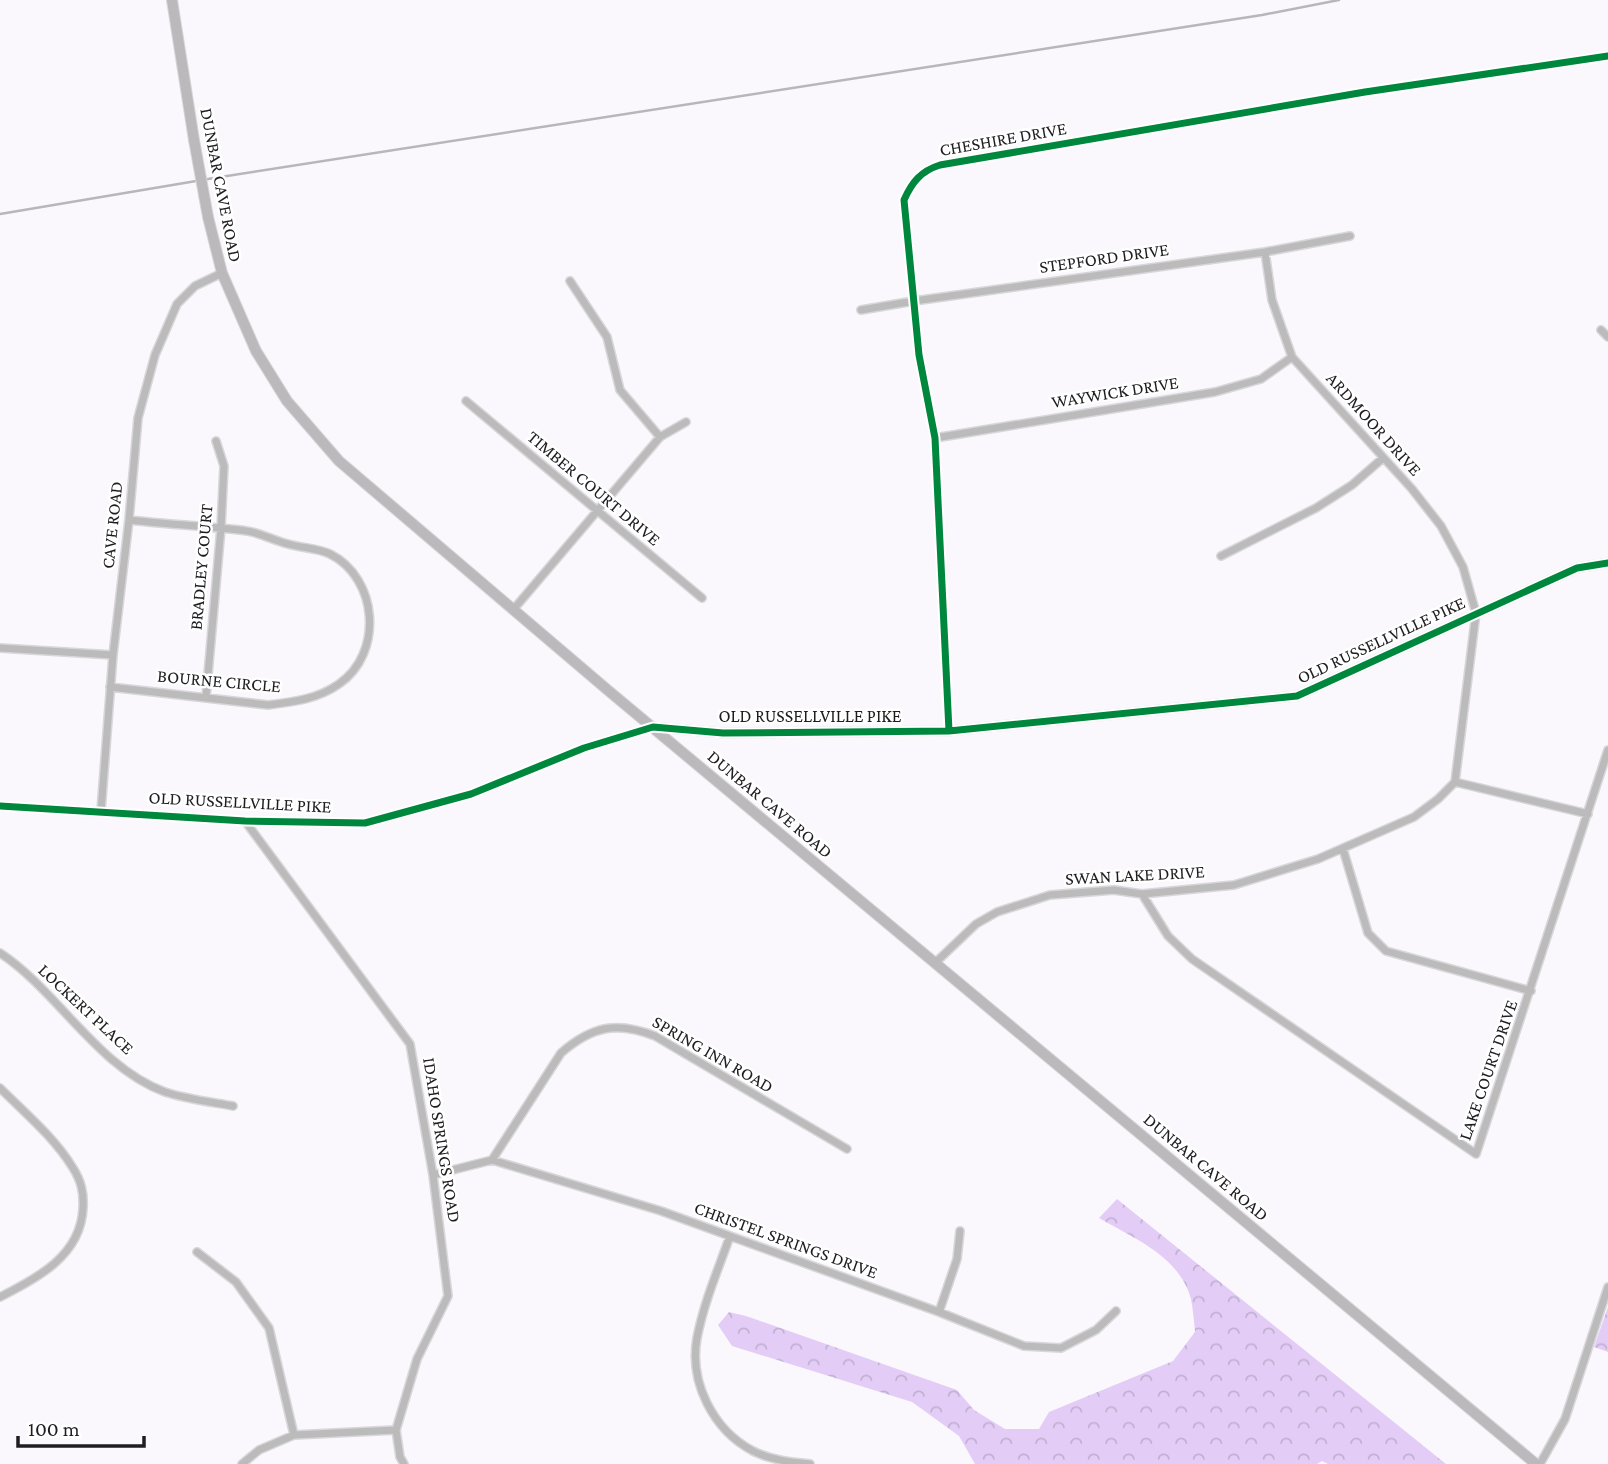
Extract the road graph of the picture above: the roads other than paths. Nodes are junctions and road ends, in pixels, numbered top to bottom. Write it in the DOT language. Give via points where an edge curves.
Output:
graph roads {
  1 [pos="172,0"];
  2 [pos="1608,56"];
  3 [pos="1350,236"];
  4 [pos="1265,252"];
  5 [pos="222,272"];
  6 [pos="570,281"];
  7 [pos="914,301"];
  8 [pos="862,310"];
  9 [pos="1601,330"];
  10 [pos="1608,337"];
  11 [pos="1292,357"];
  12 [pos="466,401"];
  13 [pos="686,422"];
  14 [pos="660,437"];
  15 [pos="935,438"];
  16 [pos="216,441"];
  17 [pos="1383,458"];
  18 [pos="596,510"];
  19 [pos="129,520"];
  20 [pos="222,528"];
  21 [pos="1221,556"];
  22 [pos="1608,563"];
  23 [pos="702,598"];
  24 [pos="513,610"];
  25 [pos="1476,613"];
  26 [pos="0,648"];
  27 [pos="113,655"];
  28 [pos="110,687"];
  29 [pos="206,697"];
  30 [pos="653,727"];
  31 [pos="949,731"];
  32 [pos="1608,750"];
  33 [pos="1455,782"];
  34 [pos="0,806"];
  35 [pos="101,811"];
  36 [pos="1588,814"];
  37 [pos="245,821"];
  38 [pos="1343,849"];
  39 [pos="1142,894"];
  40 [pos="0,953"];
  41 [pos="936,962"];
  42 [pos="1531,991"];
  43 [pos="0,1088"];
  44 [pos="233,1106"];
  45 [pos="847,1149"];
  46 [pos="492,1160"];
  47 [pos="433,1175"];
  48 [pos="960,1231"];
  49 [pos="730,1236"];
  50 [pos="197,1252"];
  51 [pos="1608,1287"];
  52 [pos="0,1297"];
  53 [pos="1116,1311"];
  54 [pos="939,1312"];
  55 [pos="396,1430"];
  56 [pos="294,1435"];
  57 [pos="242,1464"];
  58 [pos="404,1464"];
  59 [pos="810,1464"];
  60 [pos="1538,1464"];
  1 -- 5 [label="main road, DUNBAR CAVE ROAD, bridge" via="208,218"];
  2 -- 7 [label="street, CHESHIRE DRIVE" via="1365,92 928,169 912,183 904,200"];
  3 -- 4 [label="street, STEPFORD DRIVE"];
  4 -- 7 [label="street, STEPFORD DRIVE"];
  4 -- 11 [label="street, ARDMOOR DRIVE" via="1272,300"];
  5 -- 19 [label="street, CAVE ROAD" via="195,286 177,304 155,355 138,418"];
  5 -- 24 [label="main road, DUNBAR CAVE ROAD" via="256,351 306,425 357,478"];
  6 -- 14 [label="street" via="607,337 620,390"];
  7 -- 8 [label="street, STEPFORD DRIVE"];
  7 -- 15 [label="street, CHESHIRE DRIVE"];
  9 -- 10 [label="street"];
  11 -- 15 [label="street, WAYWICK DRIVE" via="1261,379 1215,392"];
  11 -- 17 [label="street, ARDMOOR DRIVE"];
  12 -- 18 [label="street, TIMBER COURT DRIVE"];
  13 -- 14 [label="street"];
  14 -- 18 [label="street"];
  15 -- 31 [label="street, CHESHIRE DRIVE"];
  16 -- 20 [label="street, BRADLEY COURT" via="224,466"];
  17 -- 21 [label="street" via="1316,508"];
  17 -- 25 [label="street, ARDMOOR DRIVE" via="1441,526 1463,567"];
  18 -- 23 [label="street, TIMBER COURT DRIVE"];
  18 -- 24 [label="street"];
  19 -- 20 [label="street, BOURNE CIRCLE"];
  19 -- 27 [label="street, CAVE ROAD"];
  20 -- 29 [label="street, BRADLEY COURT"];
  20 -- 29 [label="street, BOURNE CIRCLE" via="329,553 359,582 371,623 355,669 323,694 268,705"];
  22 -- 25 [label="street, OLD RUSSELLVILLE PIKE" via="1577,568"];
  24 -- 30 [label="main road, DUNBAR CAVE ROAD"];
  25 -- 31 [label="street, OLD RUSSELLVILLE PIKE" via="1297,696"];
  25 -- 33 [label="street"];
  26 -- 27 [label="street"];
  27 -- 28 [label="street, CAVE ROAD"];
  28 -- 29 [label="street, BOURNE CIRCLE"];
  28 -- 35 [label="street, CAVE ROAD"];
  30 -- 31 [label="street, OLD RUSSELLVILLE PIKE" via="723,733"];
  30 -- 37 [label="street, OLD RUSSELLVILLE PIKE" via="584,748 471,794 365,823"];
  30 -- 41 [label="main road, DUNBAR CAVE ROAD"];
  32 -- 36 [label="street, LAKE COURT DRIVE"];
  33 -- 36 [label="street"];
  33 -- 38 [label="street, SWAN LAKE DRIVE" via="1413,817"];
  34 -- 35 [label="street, OLD RUSSELLVILLE PIKE"];
  35 -- 37 [label="street, OLD RUSSELLVILLE PIKE"];
  36 -- 42 [label="street, LAKE COURT DRIVE"];
  37 -- 47 [label="street, IDAHO SPRINGS ROAD" via="410,1044"];
  38 -- 39 [label="street, SWAN LAKE DRIVE" via="1234,885"];
  38 -- 42 [label="street" via="1368,933 1386,951"];
  39 -- 41 [label="street, SWAN LAKE DRIVE" via="1114,890 1060,894 1019,904 976,924"];
  39 -- 42 [label="street, LAKE COURT DRIVE" via="1168,936 1192,959 1476,1154"];
  40 -- 44 [label="street, LOCKERT PLACE" via="117,1063 165,1092"];
  41 -- 60 [label="main road, DUNBAR CAVE ROAD"];
  43 -- 52 [label="street" via="56,1144 84,1190 80,1232 67,1252 51,1267"];
  45 -- 46 [label="street, SPRING INN ROAD" via="655,1036 636,1028 608,1027 591,1032 561,1053"];
  46 -- 47 [label="street"];
  46 -- 49 [label="street, CHRISTEL SPRINGS DRIVE"];
  47 -- 55 [label="street, IDAHO SPRINGS ROAD" via="448,1296 417,1359"];
  48 -- 54 [label="street" via="957,1259"];
  49 -- 54 [label="street, CHRISTEL SPRINGS DRIVE"];
  49 -- 59 [label="street" via="709,1290 697,1339 703,1396 715,1417 743,1445 782,1461"];
  50 -- 56 [label="street" via="236,1282 269,1328"];
  51 -- 60 [label="street" via="1565,1419"];
  53 -- 54 [label="street, CHRISTEL SPRINGS DRIVE" via="1096,1331 1061,1348 1024,1346"];
  55 -- 56 [label="street"];
  55 -- 58 [label="street, IDAHO SPRINGS ROAD"];
  56 -- 57 [label="street" via="259,1450"];
}
